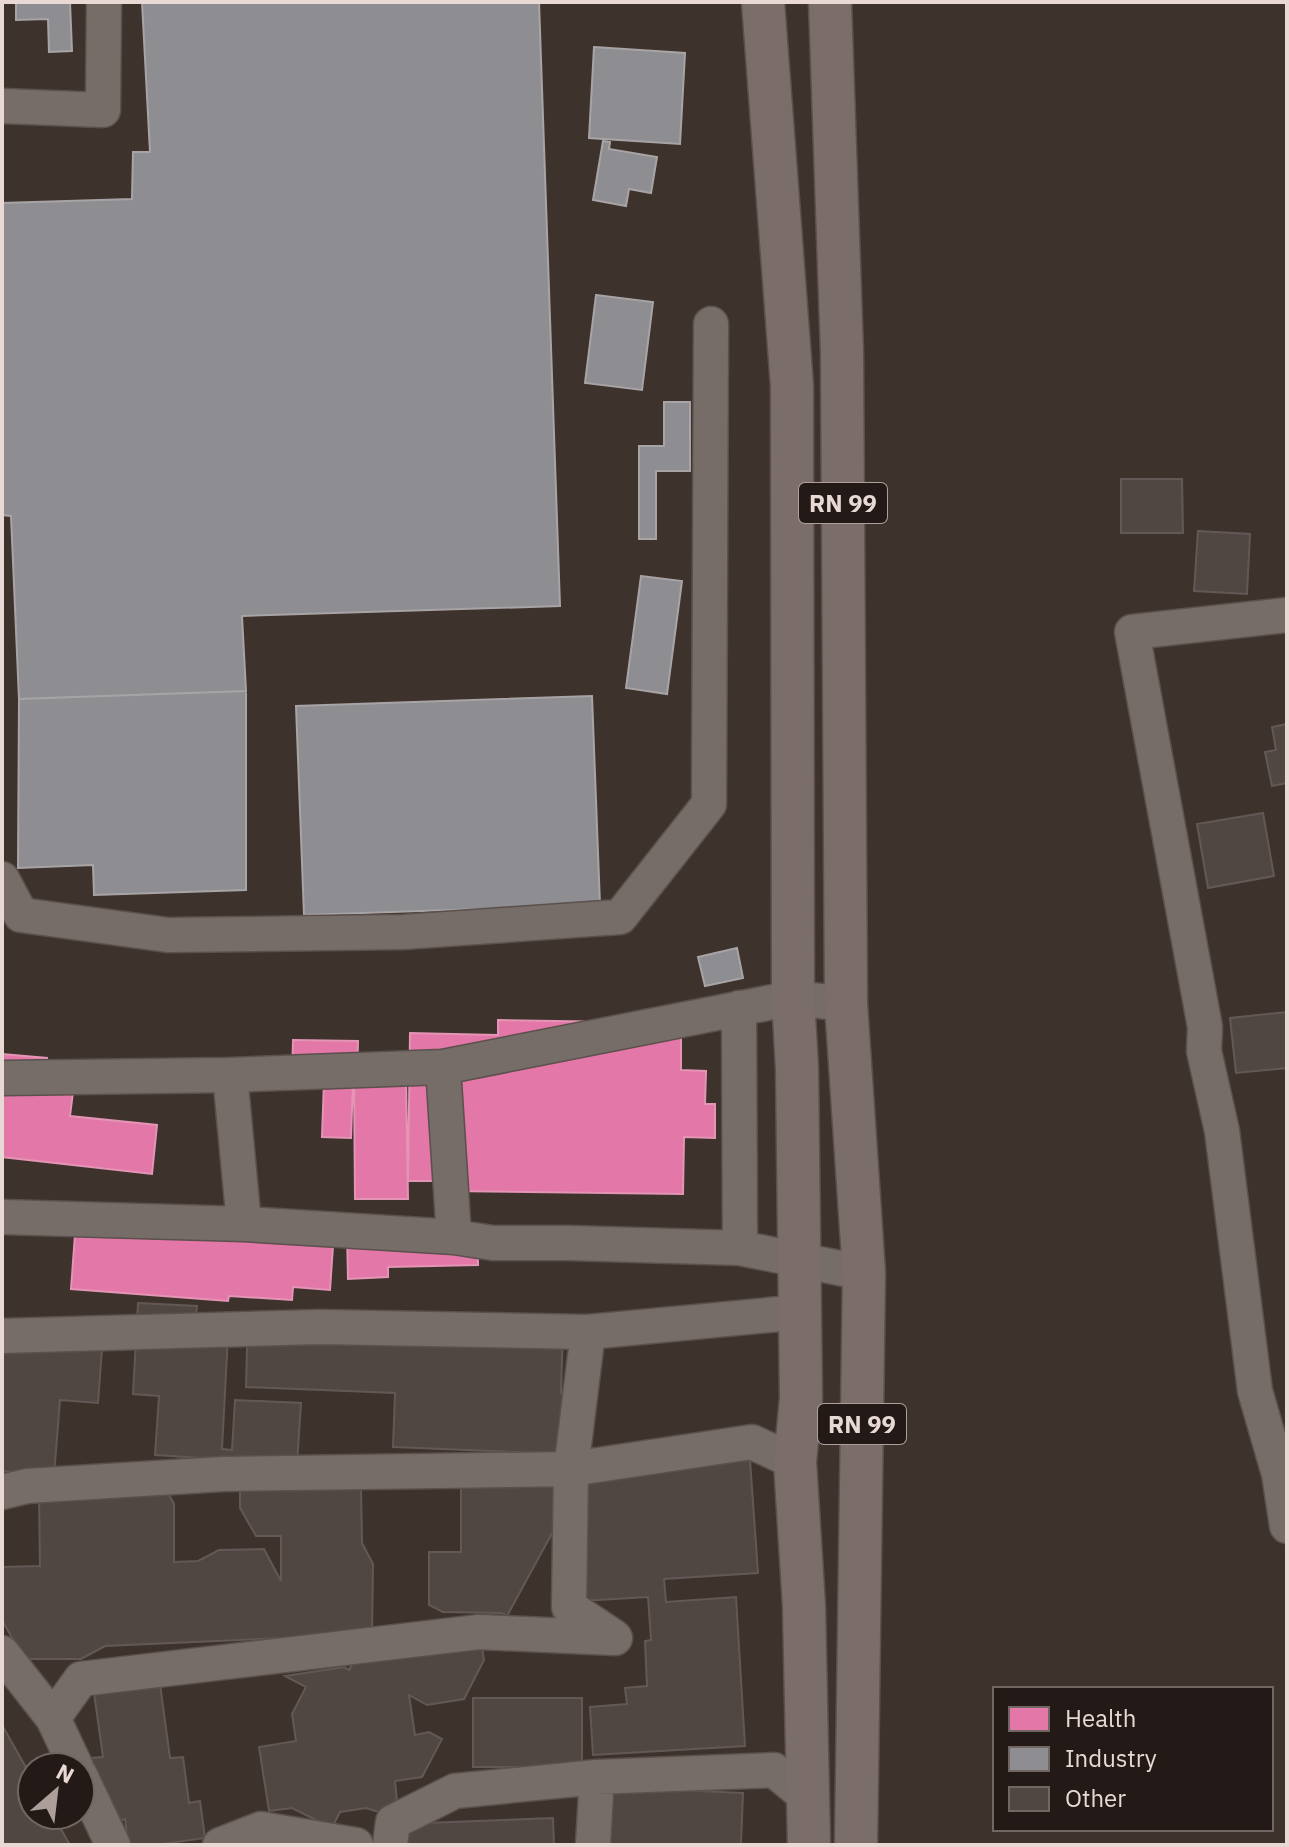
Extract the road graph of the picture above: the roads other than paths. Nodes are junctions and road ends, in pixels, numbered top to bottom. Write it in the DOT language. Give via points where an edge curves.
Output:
graph roads {
  1 [pos="104,2"];
  2 [pos="763,2"];
  3 [pos="830,2"];
  4 [pos="2,106"];
  5 [pos="711,324"];
  6 [pos="1287,615"];
  7 [pos="2,879"];
  8 [pos="793,998"];
  9 [pos="846,1004"];
  10 [pos="739,1008"];
  11 [pos="443,1067"];
  12 [pos="230,1075"];
  13 [pos="2,1078"];
  14 [pos="2,1217"];
  15 [pos="244,1224"];
  16 [pos="454,1237"];
  17 [pos="740,1248"];
  18 [pos="800,1258"];
  19 [pos="864,1273"];
  20 [pos="801,1312"];
  21 [pos="588,1332"];
  22 [pos="2,1336"];
  23 [pos="795,1462"];
  24 [pos="571,1469"];
  25 [pos="2,1492"];
  26 [pos="1287,1526"];
  27 [pos="2,1653"];
  28 [pos="53,1718"];
  29 [pos="68,1751"];
  30 [pos="597,1777"];
  31 [pos="809,1799"];
  32 [pos="96,1809"];
  33 [pos="113,1845"];
  34 [pos="220,1845"];
  35 [pos="356,1845"];
  36 [pos="390,1845"];
  37 [pos="593,1845"];
  38 [pos="809,1845"];
  39 [pos="856,1845"];
  1 -- 4 [label="street" via="103,110"];
  2 -- 8 [label="main road, RN 99" via="792,386"];
  3 -- 9 [label="main road, RN 99" via="842,353"];
  5 -- 7 [label="street" via="709,804 620,917 403,932 168,935 21,915"];
  6 -- 26 [label="street" via="1132,632 1222,1131 1255,1391 1279,1474"];
  8 -- 9 [label="street"];
  8 -- 10 [label="street"];
  8 -- 18 [label="main road, RN 99"];
  9 -- 19 [label="main road, RN 99"];
  10 -- 11 [label="street"];
  10 -- 17 [label="street"];
  11 -- 12 [label="street"];
  11 -- 16 [label="street"];
  12 -- 13 [label="street"];
  12 -- 15 [label="street"];
  14 -- 15 [label="street"];
  15 -- 16 [label="street"];
  16 -- 17 [label="street" via="493,1243"];
  17 -- 18 [label="street"];
  18 -- 19 [label="street"];
  18 -- 20 [label="main road, RN 99"];
  19 -- 39 [label="main road, RN 99"];
  20 -- 21 [label="street"];
  20 -- 23 [label="main road, RN 99"];
  21 -- 22 [label="street" via="320,1327"];
  21 -- 24 [label="street"];
  23 -- 24 [label="street" via="752,1442"];
  23 -- 31 [label="main road, RN 99"];
  24 -- 25 [label="street" via="223,1474"];
  24 -- 28 [label="street" via="569,1607 615,1638 479,1632 81,1679"];
  27 -- 28 [label="street"];
  28 -- 29 [label="street"];
  30 -- 31 [label="street" via="774,1770"];
  30 -- 36 [label="street" via="455,1791 393,1822"];
  30 -- 37 [label="street"];
  31 -- 38 [label="main road, RN 99"];
  32 -- 33 [label="street"];
  34 -- 35 [label="street" via="261,1829"];
}
